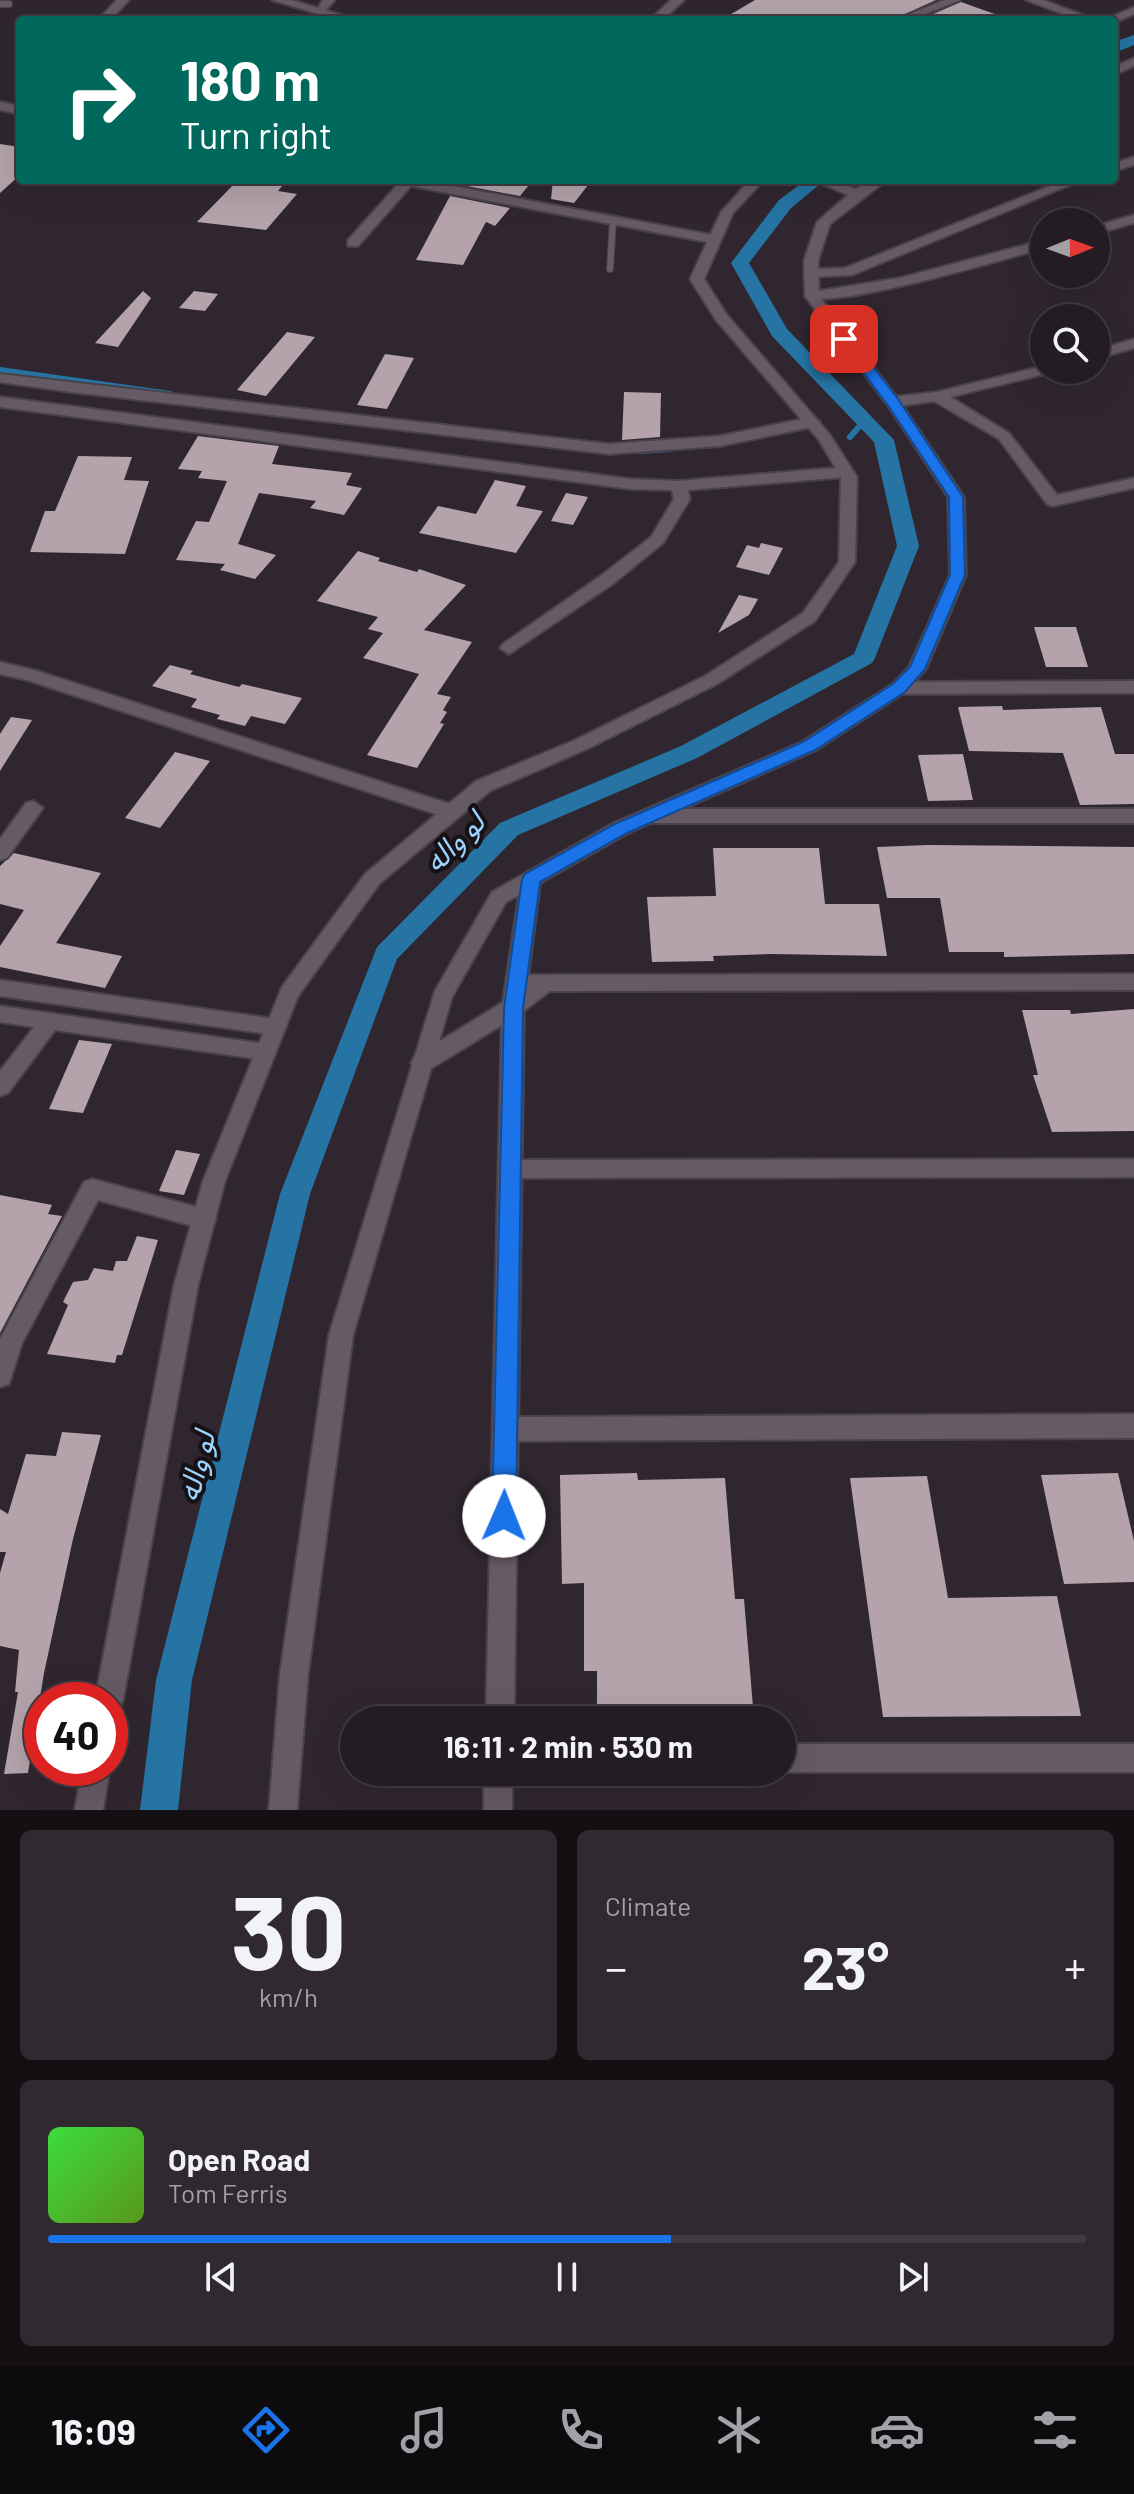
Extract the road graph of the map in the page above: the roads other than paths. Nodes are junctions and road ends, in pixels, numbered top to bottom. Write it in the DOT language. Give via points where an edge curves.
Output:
graph roads {
  1 [pos="123,0"];
  2 [pos="278,0"];
  3 [pos="329,0"];
  4 [pos="678,0"];
  5 [pos="954,0"];
  6 [pos="1032,0"];
  7 [pos="0,4"];
  8 [pos="9,4"];
  9 [pos="326,15"];
  10 [pos="108,16"];
  11 [pos="661,16"];
  12 [pos="912,16"];
  13 [pos="1078,16"];
  14 [pos="403,184"];
  15 [pos="426,184"];
  16 [pos="752,184"];
  17 [pos="830,184"];
  18 [pos="871,184"];
  19 [pos="1066,184"];
  20 [pos="852,192"];
  21 [pos="1134,219"];
  22 [pos="613,221"];
  23 [pos="1110,226"];
  24 [pos="712,239"];
  25 [pos="353,243"];
  26 [pos="1030,248"];
  27 [pos="610,269"];
  28 [pos="811,273"];
  29 [pos="812,296"];
  30 [pos="1134,343"];
  31 [pos="1110,351"];
  32 [pos="1030,373"];
  33 [pos="0,378"];
  34 [pos="937,396"];
  35 [pos="0,402"];
  36 [pos="893,402"];
  37 [pos="812,422"];
  38 [pos="846,472"];
  39 [pos="1134,483"];
  40 [pos="679,486"];
  41 [pos="509,648"];
  42 [pos="0,668"];
  43 [pos="1134,687"];
  44 [pos="899,688"];
  45 [pos="33,808"];
  46 [pos="452,812"];
  47 [pos="648,816"];
  48 [pos="1134,816"];
  49 [pos="0,853"];
  50 [pos="531,879"];
  51 [pos="1134,982"];
  52 [pos="516,983"];
  53 [pos="546,983"];
  54 [pos="0,988"];
  55 [pos="513,1008"];
  56 [pos="0,1014"];
  57 [pos="50,1021"];
  58 [pos="275,1027"];
  59 [pos="265,1052"];
  60 [pos="422,1063"];
  61 [pos="0,1087"];
  62 [pos="1134,1168"];
  63 [pos="512,1169"];
  64 [pos="204,1219"];
  65 [pos="0,1376"];
  66 [pos="1134,1426"];
  67 [pos="506,1429"];
  68 [pos="112,1682"];
  69 [pos="500,1706"];
  70 [pos="796,1758"];
  71 [pos="1134,1758"];
  72 [pos="93,1786"];
  73 [pos="498,1786"];
  74 [pos="89,1810"];
  75 [pos="283,1810"];
  76 [pos="498,1810"];
  1 -- 10 [label="street"];
  2 -- 9 [label="street"];
  3 -- 9 [label="street"];
  4 -- 11 [label="street"];
  5 -- 12 [label="street"];
  6 -- 13 [label="street"];
  7 -- 8 [label="lane"];
  14 -- 25 [label="street"];
  15 -- 22 [label="street"];
  16 -- 24 [label="street" via="738,194"];
  17 -- 20 [label="street"];
  18 -- 20 [label="street"];
  19 -- 28 [label="street" via="847,272"];
  20 -- 28 [label="street" via="824,222"];
  21 -- 23 [label="street"];
  22 -- 24 [label="street"];
  22 -- 27 [label="lane"];
  24 -- 37 [label="street" via="697,279 721,317"];
  26 -- 29 [label="street" via="921,279"];
  28 -- 29 [label="street"];
  29 -- 36 [label="street"];
  30 -- 31 [label="street"];
  32 -- 34 [label="street"];
  33 -- 37 [label="street" via="609,449 720,441"];
  34 -- 36 [label="street"];
  34 -- 39 [label="street" via="1004,436 1053,501"];
  35 -- 40 [label="street"];
  36 -- 44 [label="street" via="956,497 958,575 917,669"];
  37 -- 38 [label="street"];
  38 -- 40 [label="street"];
  38 -- 46 [label="street" via="847,562 809,617 711,680 483,786"];
  40 -- 41 [label="street" via="682,499 657,540"];
  42 -- 46 [label="street"];
  43 -- 44 [label="street"];
  44 -- 47 [label="street" via="809,746"];
  45 -- 49 [label="street"];
  46 -- 58 [label="street" via="372,879 289,993"];
  47 -- 48 [label="street"];
  47 -- 50 [label="street"];
  50 -- 52 [label="street"];
  50 -- 60 [label="street" via="499,897 442,997"];
  51 -- 53 [label="street"];
  52 -- 53 [label="street"];
  52 -- 55 [label="street"];
  53 -- 55 [label="street"];
  54 -- 58 [label="street"];
  55 -- 60 [label="street"];
  55 -- 63 [label="street"];
  56 -- 57 [label="street"];
  57 -- 59 [label="street"];
  57 -- 61 [label="street"];
  58 -- 59 [label="street"];
  59 -- 64 [label="street"];
  60 -- 75 [label="street" via="341,1335 294,1674"];
  62 -- 63 [label="street"];
  63 -- 67 [label="street"];
  64 -- 65 [label="street" via="92,1189 11,1341"];
  64 -- 68 [label="street" via="186,1285"];
  66 -- 67 [label="street"];
  67 -- 69 [label="street"];
  70 -- 71 [label="street"];
  72 -- 74 [label="street"];
  73 -- 76 [label="street"];
}
